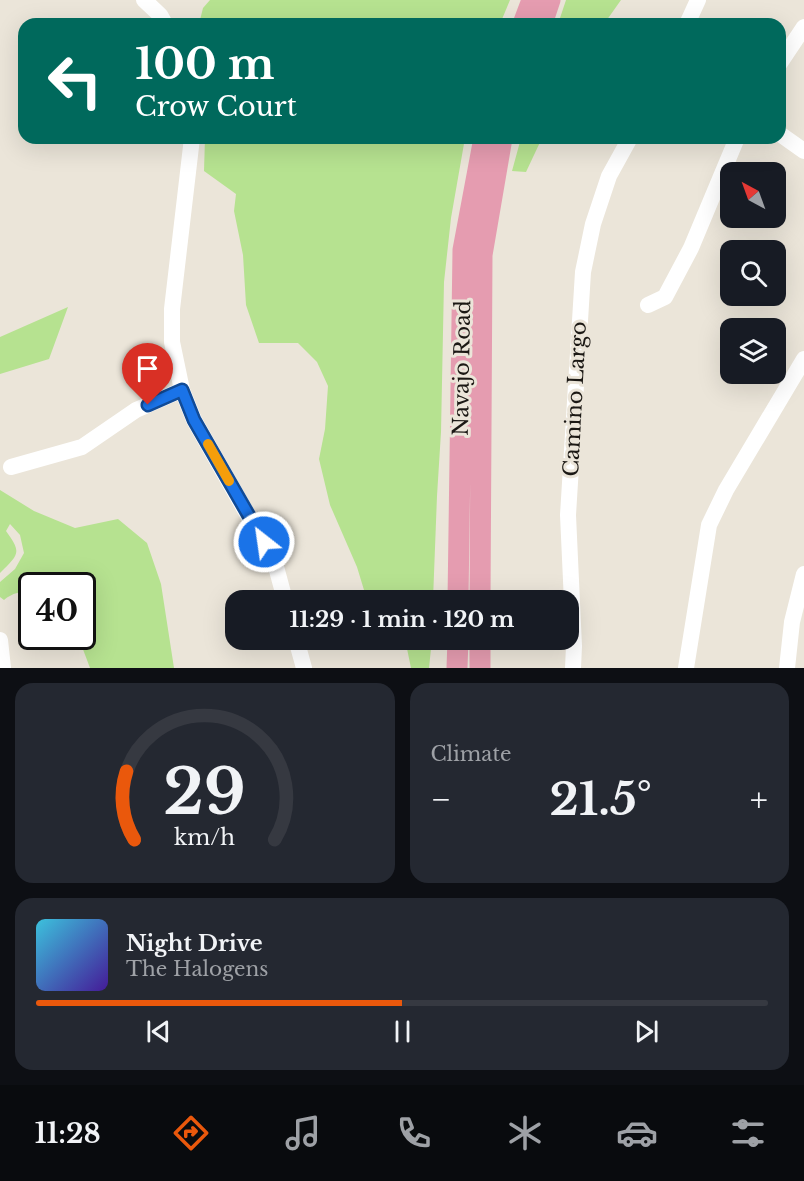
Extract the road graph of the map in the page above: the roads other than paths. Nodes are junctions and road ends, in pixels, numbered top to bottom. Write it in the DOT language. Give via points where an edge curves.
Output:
graph roads {
  1 [pos="144,0"];
  2 [pos="532,0"];
  3 [pos="550,0"];
  4 [pos="698,0"];
  5 [pos="162,18"];
  6 [pos="525,18"];
  7 [pos="544,18"];
  8 [pos="690,18"];
  9 [pos="804,27"];
  10 [pos="786,54"];
  11 [pos="786,138"];
  12 [pos="191,144"];
  13 [pos="483,144"];
  14 [pos="501,144"];
  15 [pos="627,144"];
  16 [pos="734,144"];
  17 [pos="804,151"];
  18 [pos="648,305"];
  19 [pos="804,358"];
  20 [pos="182,390"];
  21 [pos="11,467"];
  22 [pos="804,574"];
  23 [pos="282,590"];
  24 [pos="458,590"];
  25 [pos="480,590"];
  26 [pos="0,639"];
  27 [pos="299,650"];
  28 [pos="458,650"];
  29 [pos="480,650"];
  30 [pos="3,668"];
  31 [pos="304,668"];
  32 [pos="457,668"];
  33 [pos="480,668"];
  34 [pos="573,668"];
  35 [pos="686,668"];
  36 [pos="787,668"];
  1 -- 5 [label="street"];
  2 -- 6 [label="main road"];
  3 -- 7 [label="main road"];
  4 -- 8 [label="street"];
  9 -- 10 [label="street"];
  11 -- 17 [label="street"];
  12 -- 20 [label="street" via="172,309 172,342"];
  13 -- 24 [label="main road, Navajo Road" via="464,250"];
  14 -- 25 [label="main road, Navajo Road" via="482,255"];
  15 -- 34 [label="street, Camino Largo" via="609,176 583,272 568,515"];
  16 -- 18 [label="street" via="666,297"];
  19 -- 35 [label="street" via="709,525"];
  20 -- 21 [label="street" via="136,410 82,447"];
  20 -- 23 [label="street" via="194,420 275,563"];
  22 -- 36 [label="street"];
  26 -- 30 [label="street"];
  27 -- 31 [label="street"];
  28 -- 32 [label="main road"];
  29 -- 33 [label="main road"];
}
